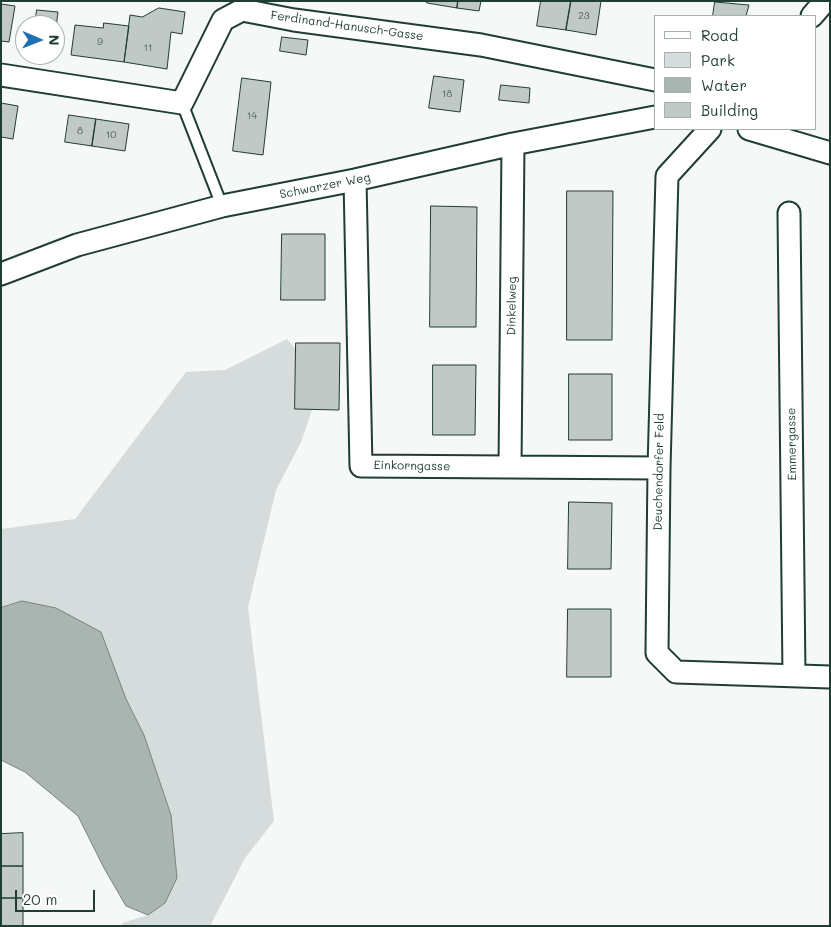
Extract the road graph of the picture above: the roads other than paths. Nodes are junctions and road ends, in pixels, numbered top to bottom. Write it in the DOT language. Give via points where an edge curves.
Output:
graph roads {
  1 [pos="825,1"];
  2 [pos="813,15"];
  3 [pos="1,75"];
  4 [pos="654,80"];
  5 [pos="182,103"];
  6 [pos="654,117"];
  7 [pos="709,130"];
  8 [pos="751,130"];
  9 [pos="513,144"];
  10 [pos="830,153"];
  11 [pos="355,180"];
  12 [pos="222,206"];
  13 [pos="789,213"];
  14 [pos="1,274"];
  15 [pos="510,467"];
  16 [pos="658,468"];
  17 [pos="794,676"];
  18 [pos="830,676"];
  1 -- 2 [label="street"];
  3 -- 5 [label="street"];
  4 -- 5 [label="street, Ferdinand-Hanusch-Gasse" via="481,45 242,10 223,20"];
  5 -- 12 [label="lane"];
  6 -- 9 [label="street, Schwarzer Weg"];
  7 -- 16 [label="street, Deuchendorfer Feld" via="667,176"];
  8 -- 10 [label="street"];
  9 -- 11 [label="street, Schwarzer Weg"];
  9 -- 15 [label="street, Dinkelweg"];
  11 -- 12 [label="street, Schwarzer Weg"];
  11 -- 15 [label="street, Einkorngasse" via="361,466"];
  12 -- 14 [label="street, Schwarzer Weg" via="77,245"];
  13 -- 17 [label="street, Emmergasse"];
  15 -- 16 [label="street, Einkorngasse"];
  16 -- 17 [label="street, Deuchendorfer Feld" via="657,653 676,672"];
  17 -- 18 [label="street, Deuchendorfer Feld"];
}
